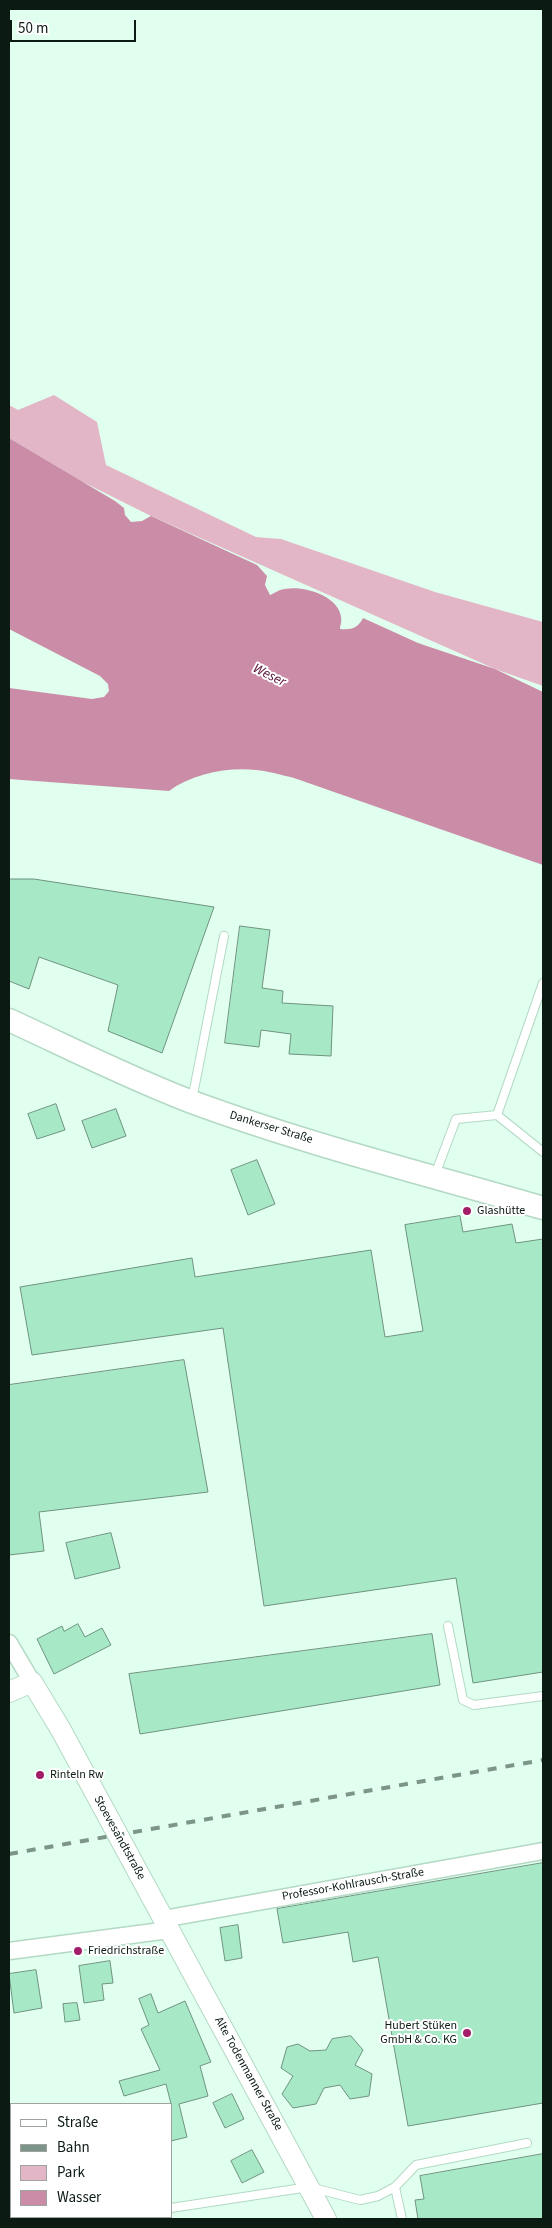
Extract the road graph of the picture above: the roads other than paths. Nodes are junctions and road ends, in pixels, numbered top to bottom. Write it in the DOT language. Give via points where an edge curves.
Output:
graph roads {
  1 [pos="224,936"];
  2 [pos="543,983"];
  3 [pos="9,1020"];
  4 [pos="192,1102"];
  5 [pos="496,1115"];
  6 [pos="543,1152"];
  7 [pos="434,1177"];
  8 [pos="543,1208"];
  9 [pos="448,1626"];
  10 [pos="9,1643"];
  11 [pos="32,1682"];
  12 [pos="9,1692"];
  13 [pos="543,1696"];
  14 [pos="543,1850"];
  15 [pos="166,1925"];
  16 [pos="9,1951"];
  17 [pos="527,2143"];
  18 [pos="309,2187"];
  19 [pos="396,2187"];
  20 [pos="172,2208"];
  21 [pos="326,2219"];
  22 [pos="402,2219"];
  1 -- 4 [label="lane"];
  2 -- 5 [label="lane"];
  3 -- 4 [label="main road, Dankerser Straße" via="123,1074"];
  4 -- 7 [label="main road, Dankerser Straße"];
  5 -- 6 [label="lane"];
  5 -- 7 [label="lane" via="456,1119"];
  7 -- 8 [label="main road, Dankerser Straße"];
  9 -- 13 [label="lane" via="462,1700 474,1705"];
  10 -- 11 [label="street, Stoevesandtstraße"];
  11 -- 12 [label="street"];
  11 -- 15 [label="street, Stoevesandtstraße"];
  14 -- 15 [label="street, Professor-Kohlrausch-Straße"];
  15 -- 16 [label="street"];
  15 -- 18 [label="street, Alte Todenmanner Straße"];
  17 -- 19 [label="lane" via="416,2165"];
  18 -- 19 [label="lane" via="360,2200"];
  18 -- 20 [label="lane"];
  18 -- 21 [label="street, Alte Todenmanner Straße"];
  19 -- 22 [label="lane"];
}
